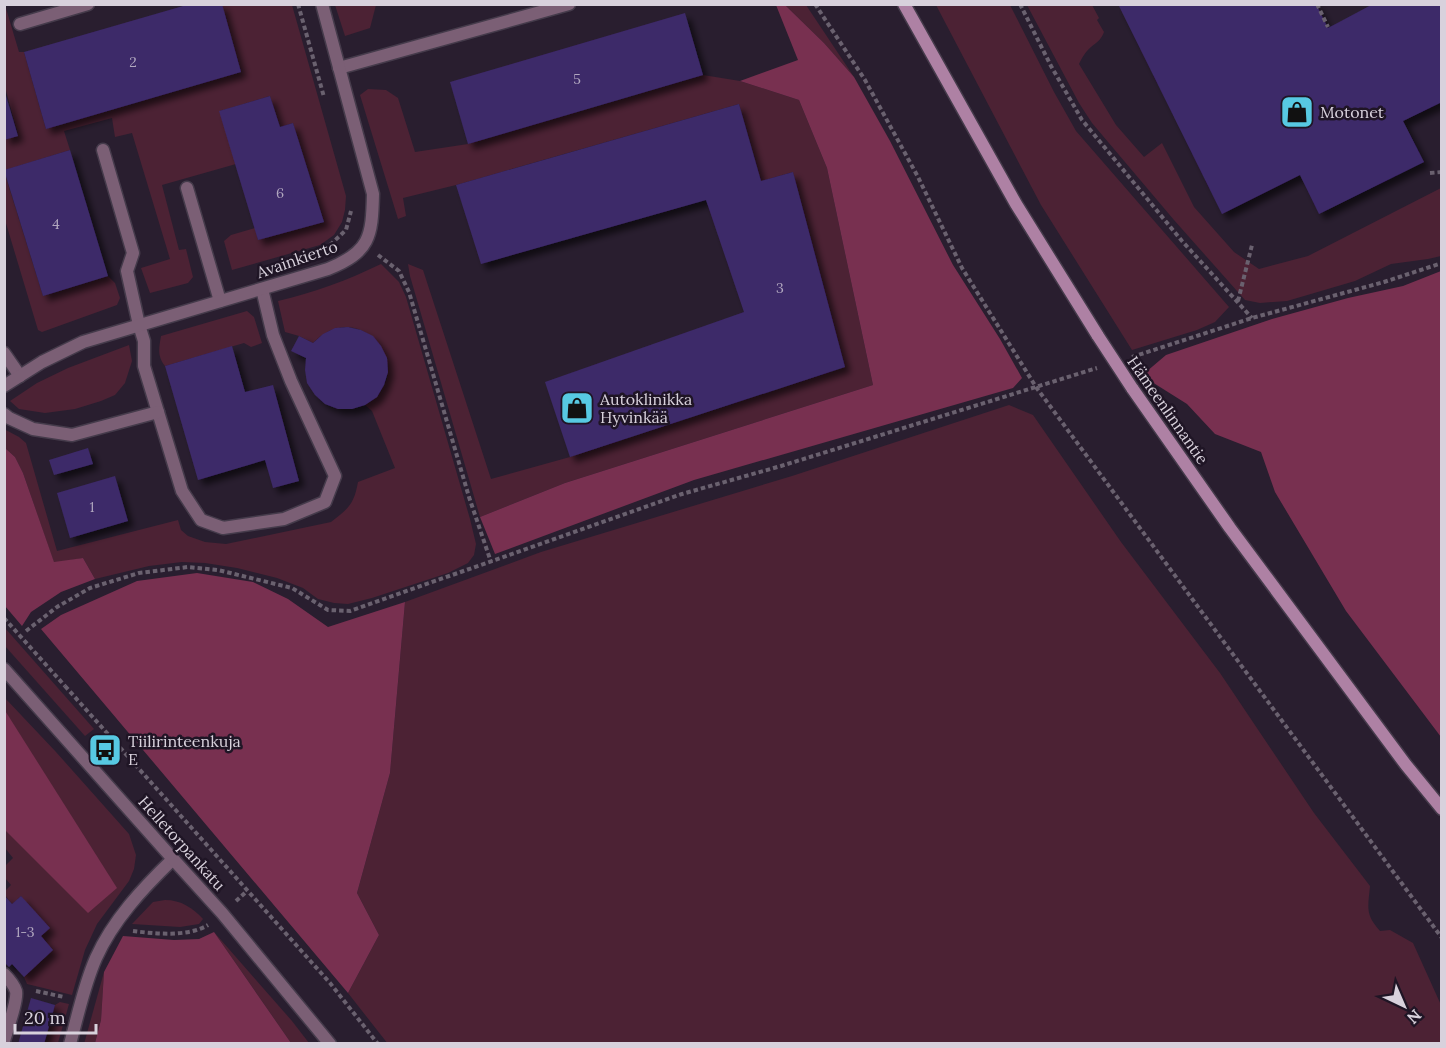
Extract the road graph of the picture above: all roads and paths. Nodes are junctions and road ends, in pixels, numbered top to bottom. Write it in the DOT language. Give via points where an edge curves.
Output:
graph roads {
  1 [pos="88,4"];
  2 [pos="298,4"];
  3 [pos="322,4"];
  4 [pos="569,4"];
  5 [pos="815,4"];
  6 [pos="904,4"];
  7 [pos="1020,4"];
  8 [pos="1317,4"];
  9 [pos="20,24"];
  10 [pos="1328,27"];
  11 [pos="339,68"];
  12 [pos="326,103"];
  13 [pos="103,150"];
  14 [pos="1442,172"];
  15 [pos="1430,173"];
  16 [pos="187,188"];
  17 [pos="353,201"];
  18 [pos="346,230"];
  19 [pos="365,245"];
  20 [pos="1252,245"];
  21 [pos="328,246"];
  22 [pos="1442,263"];
  23 [pos="262,289"];
  24 [pos="220,301"];
  25 [pos="1238,302"];
  26 [pos="1252,318"];
  27 [pos="139,325"];
  28 [pos="4,353"];
  29 [pos="1130,358"];
  30 [pos="1099,368"];
  31 [pos="20,376"];
  32 [pos="4,386"];
  33 [pos="1036,387"];
  34 [pos="158,412"];
  35 [pos="4,414"];
  36 [pos="491,562"];
  37 [pos="4,618"];
  38 [pos="26,631"];
  39 [pos="4,669"];
  40 [pos="1442,809"];
  41 [pos="173,859"];
  42 [pos="247,891"];
  43 [pos="222,913"];
  44 [pos="113,927"];
  45 [pos="1442,938"];
  46 [pos="4,974"];
  47 [pos="16,992"];
  48 [pos="82,1001"];
  49 [pos="4,1041"];
  50 [pos="70,1044"];
  51 [pos="330,1044"];
  52 [pos="378,1044"];
  1 -- 9 [label="street"];
  2 -- 12 [label="path"];
  3 -- 11 [label="street"];
  4 -- 11 [label="street"];
  5 -- 33 [label="path" via="865,80 962,268"];
  6 -- 40 [label="main road, Hämeenlinnantie, bridge" via="1016,204 1132,388 1237,537"];
  7 -- 25 [label="path" via="1082,120"];
  8 -- 10 [label="path"];
  11 -- 19 [label="street" via="373,194 373,220"];
  13 -- 27 [label="street" via="133,252 127,271"];
  14 -- 15 [label="path"];
  16 -- 24 [label="street"];
  17 -- 18 [label="path"];
  18 -- 19 [label="path"];
  18 -- 21 [label="path"];
  19 -- 23 [label="street, Avainkierto" via="345,262"];
  19 -- 36 [label="path" via="399,271 409,292"];
  20 -- 25 [label="path"];
  22 -- 26 [label="path"];
  23 -- 24 [label="street, Avainkierto"];
  23 -- 34 [label="street" via="273,335 335,476 325,502 284,519 223,528 201,520 182,491"];
  24 -- 27 [label="street, Avainkierto"];
  25 -- 26 [label="path"];
  26 -- 29 [label="path"];
  27 -- 31 [label="street, Avainkierto" via="83,342"];
  27 -- 34 [label="street" via="144,341 144,366"];
  28 -- 31 [label="street"];
  30 -- 33 [label="path"];
  31 -- 32 [label="street, Avainkierto"];
  33 -- 36 [label="path" via="682,494"];
  33 -- 45 [label="path"];
  34 -- 35 [label="street" via="72,435 33,429"];
  36 -- 38 [label="path" via="350,611 327,610 292,588 218,570 188,567 139,573 90,588"];
  37 -- 42 [label="path, bridge"];
  39 -- 41 [label="street, Helletorpankatu"];
  41 -- 43 [label="street, Helletorpankatu"];
  41 -- 44 [label="street"];
  42 -- 43 [label="path"];
  42 -- 52 [label="path" via="330,983"];
  43 -- 44 [label="path" via="207,926 190,933"];
  43 -- 51 [label="street, Helletorpankatu"];
  44 -- 48 [label="street"];
  46 -- 47 [label="street"];
  47 -- 48 [label="path" via="28,989"];
  47 -- 49 [label="street"];
  48 -- 50 [label="street"];
}
